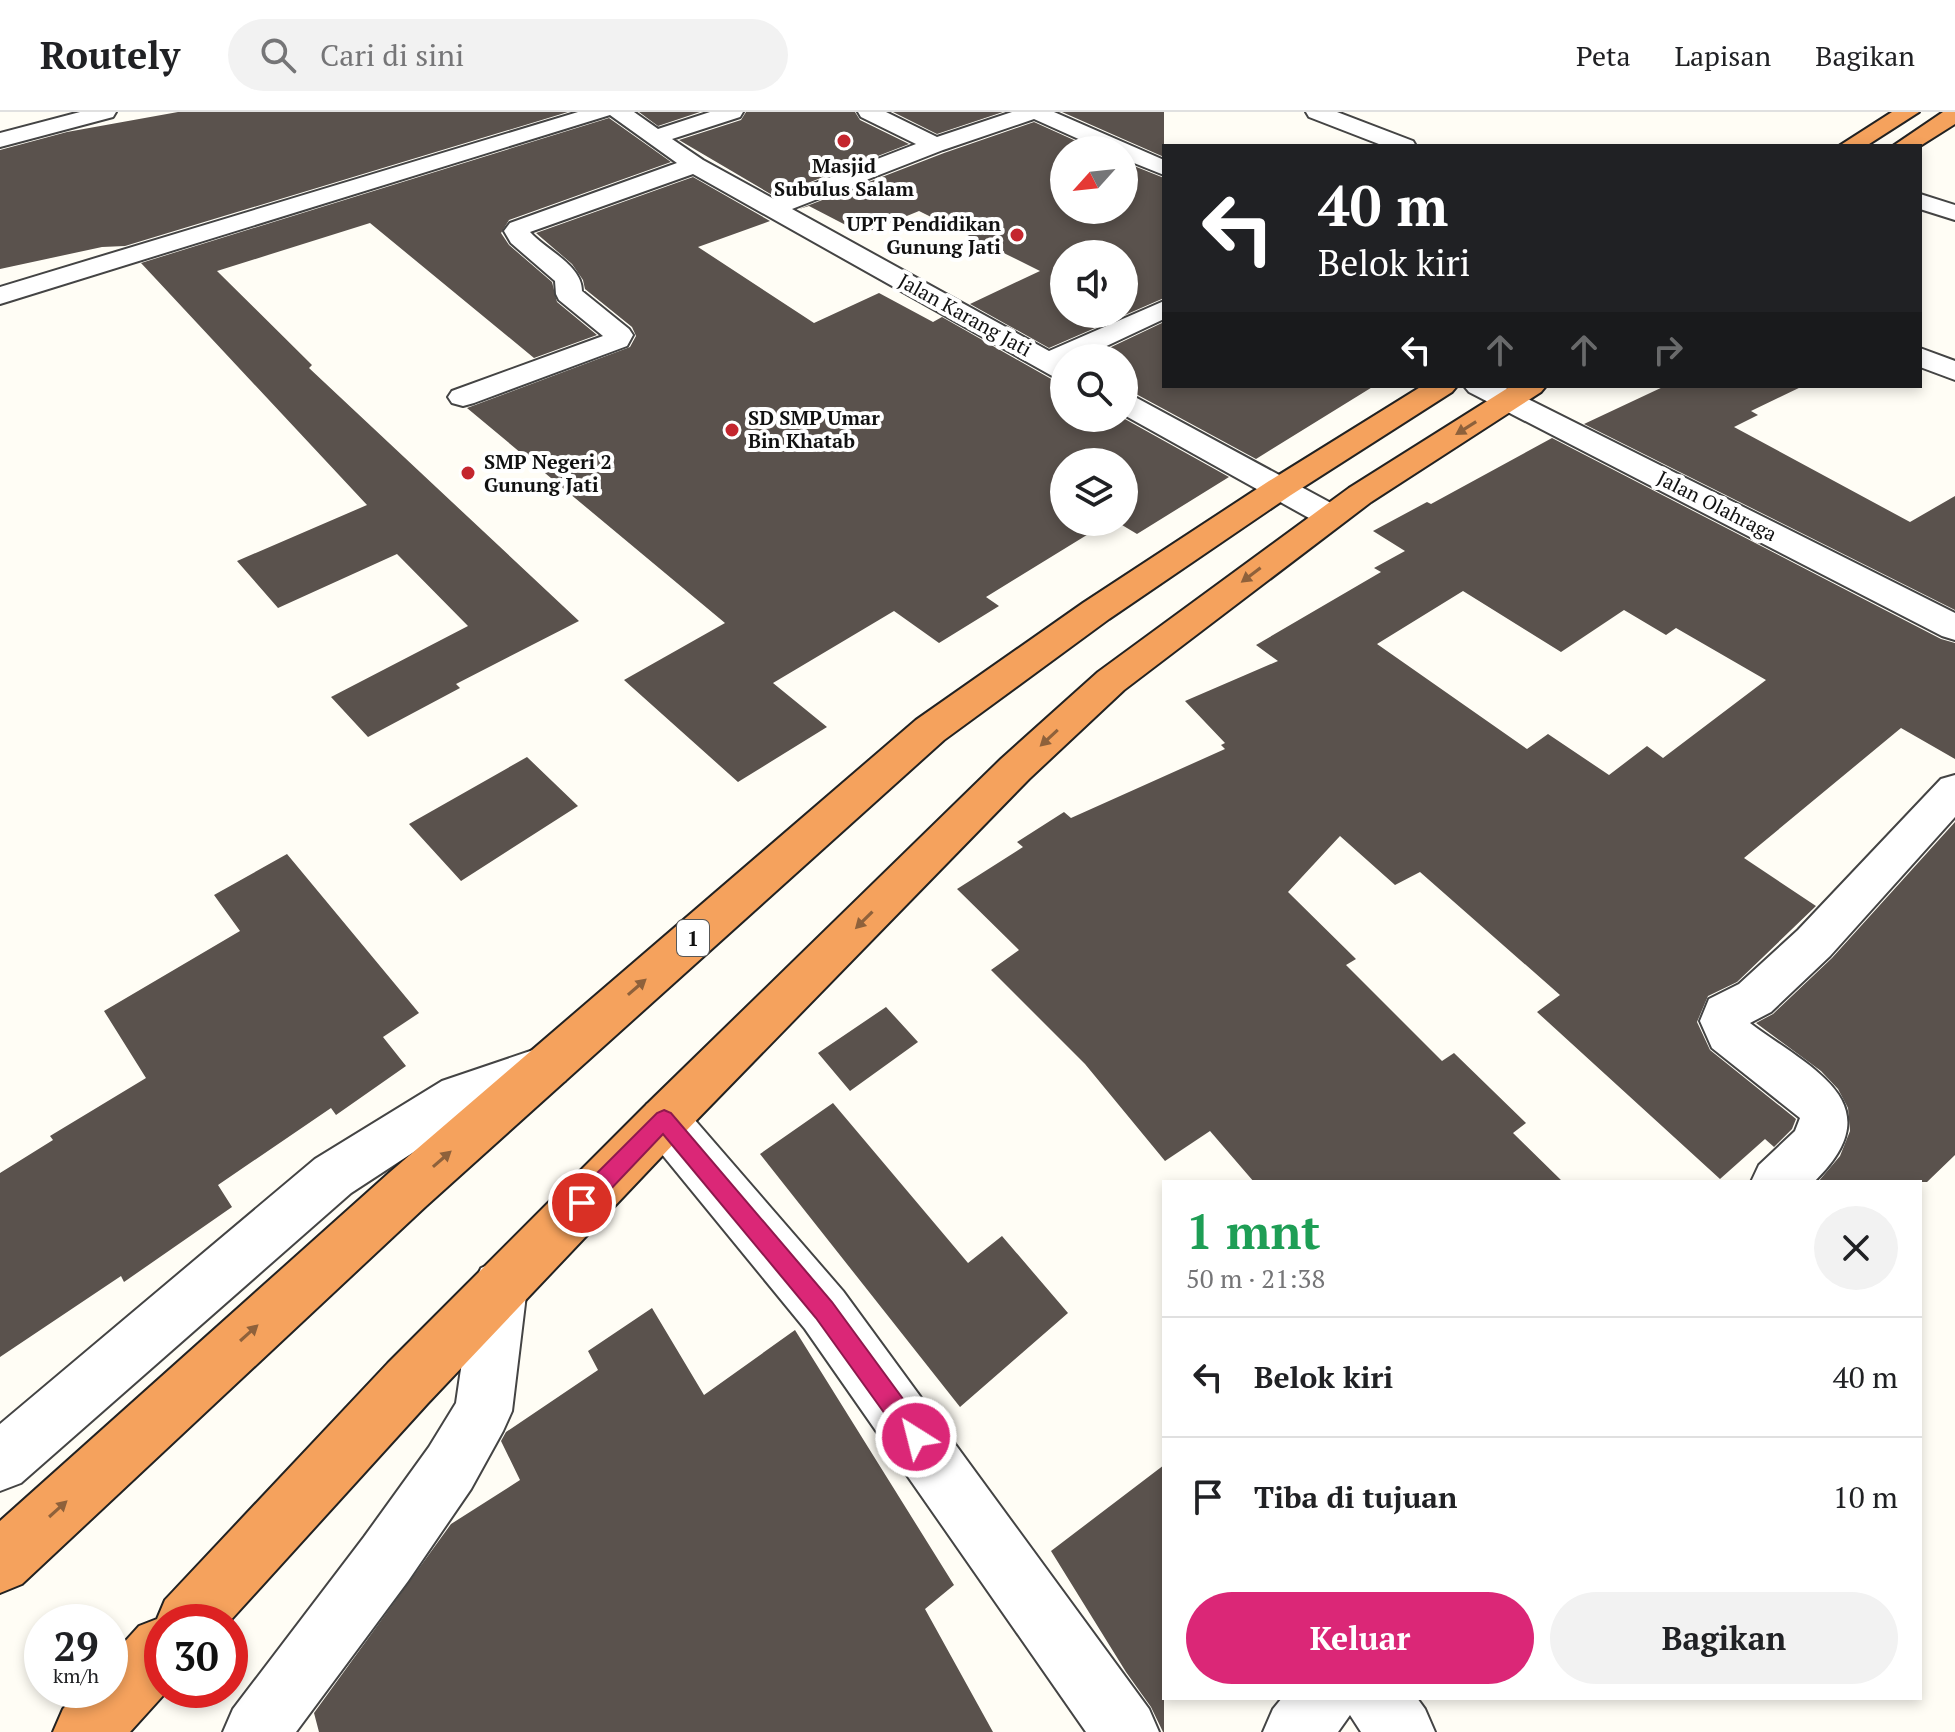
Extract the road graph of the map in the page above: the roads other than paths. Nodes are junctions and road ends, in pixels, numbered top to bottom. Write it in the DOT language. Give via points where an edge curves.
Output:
graph roads {
  1 [pos="105,112"];
  2 [pos="601,112"];
  3 [pos="619,112"];
  4 [pos="732,112"];
  5 [pos="869,112"];
  6 [pos="1035,112"];
  7 [pos="1318,112"];
  8 [pos="1908,112"];
  9 [pos="1955,114"];
  10 [pos="43,120"];
  11 [pos="1091,136"];
  12 [pos="654,137"];
  13 [pos="0,140"];
  14 [pos="1400,144"];
  15 [pos="1853,144"];
  16 [pos="1907,144"];
  17 [pos="935,145"];
  18 [pos="1138,157"];
  19 [pos="695,165"];
  20 [pos="1162,167"];
  21 [pos="1922,202"];
  22 [pos="773,208"];
  23 [pos="1955,213"];
  24 [pos="0,296"];
  25 [pos="1162,310"];
  26 [pos="1098,344"];
  27 [pos="1922,358"];
  28 [pos="1050,363"];
  29 [pos="1955,371"];
  30 [pos="1439,388"];
  31 [pos="1506,391"];
  32 [pos="463,397"];
  33 [pos="1138,411"];
  34 [pos="1280,488"];
  35 [pos="1330,516"];
  36 [pos="1955,628"];
  37 [pos="1955,790"];
  38 [pos="548,1066"];
  39 [pos="664,1120"];
  40 [pos="1779,1180"];
  41 [pos="500,1287"];
  42 [pos="0,1462"];
  43 [pos="0,1562"];
  44 [pos="204,1604"];
  45 [pos="144,1669"];
  46 [pos="1322,1700"];
  47 [pos="1377,1700"];
  48 [pos="86,1732"];
  49 [pos="256,1732"];
  50 [pos="1126,1732"];
  51 [pos="1296,1732"];
  52 [pos="1402,1732"];
  1 -- 10 [label="street"];
  2 -- 24 [label="street"];
  3 -- 12 [label="street, Jalan Karang Jati"];
  4 -- 12 [label="street"];
  5 -- 17 [label="street"];
  6 -- 11 [label="street"];
  6 -- 17 [label="street"];
  7 -- 14 [label="street"];
  8 -- 15 [label="highway"];
  9 -- 16 [label="highway"];
  10 -- 13 [label="street"];
  12 -- 19 [label="street, Jalan Karang Jati"];
  17 -- 22 [label="street"];
  18 -- 20 [label="street"];
  19 -- 22 [label="street, Jalan Karang Jati"];
  19 -- 32 [label="street" via="519,228 520,238 565,276 569,294 619,335"];
  21 -- 23 [label="street"];
  22 -- 28 [label="street, Jalan Karang Jati"];
  25 -- 26 [label="street"];
  27 -- 29 [label="street"];
  30 -- 34 [label="highway, 1"];
  31 -- 35 [label="highway, one-way"];
  31 -- 36 [label="street, Jalan Olahraga"];
  33 -- 34 [label="street"];
  34 -- 35 [label="street"];
  38 -- 34 [label="highway, 1, one-way" via="930,730"];
  35 -- 39 [label="highway, one-way" via="1111,681 1015,769"];
  37 -- 40 [label="street" via="1814,943 1755,998 1725,1013 1729,1034 1825,1112 1818,1141"];
  38 -- 42 [label="street" via="459,1096 333,1176"];
  43 -- 38 [label="highway, 1, one-way"];
  39 -- 41 [label="highway"];
  39 -- 50 [label="street" via="824,1310"];
  41 -- 44 [label="highway"];
  41 -- 49 [label="street" via="483,1411 386,1559"];
  45 -- 48 [label="highway"];
  46 -- 51 [label="street"];
  47 -- 52 [label="street"];
}
